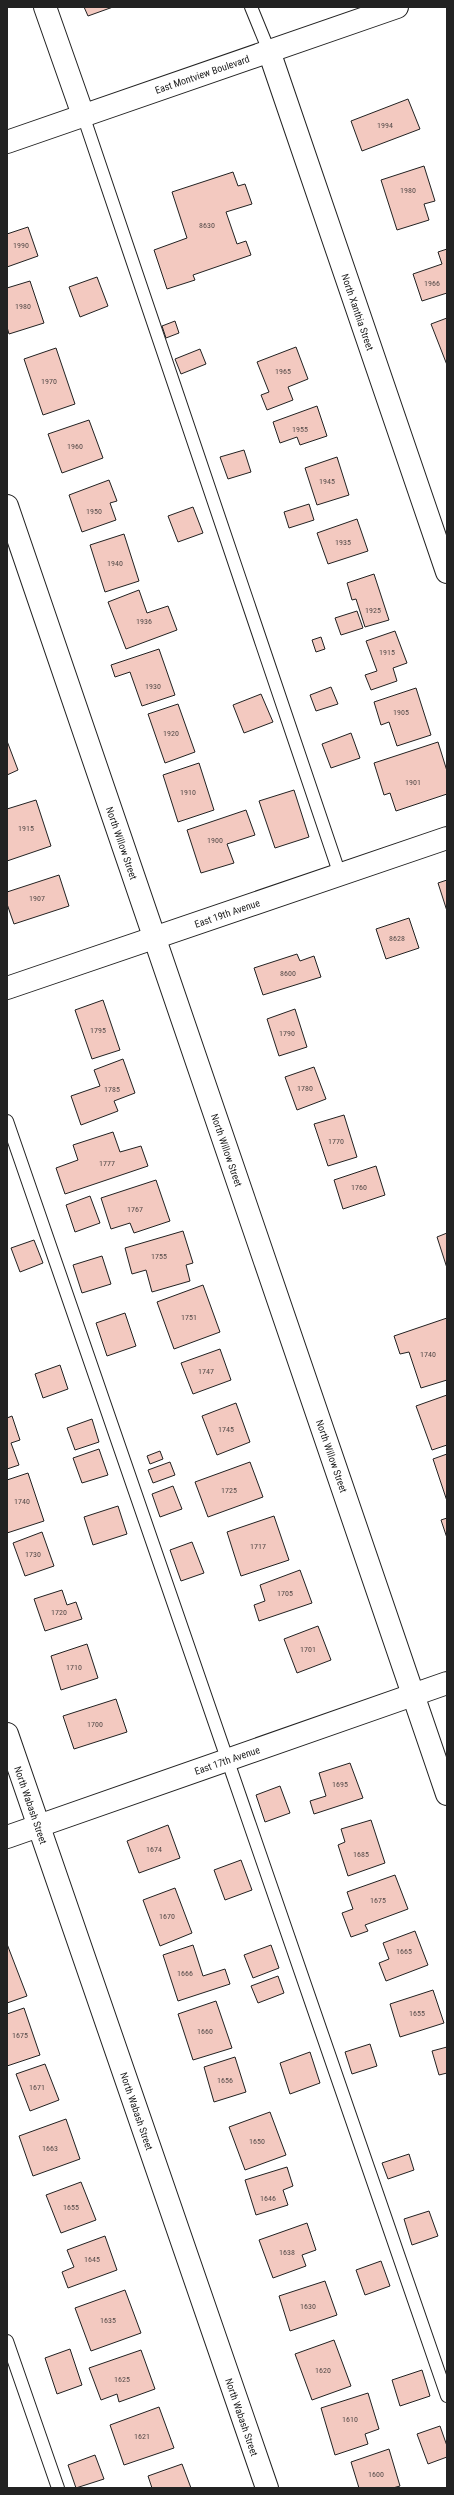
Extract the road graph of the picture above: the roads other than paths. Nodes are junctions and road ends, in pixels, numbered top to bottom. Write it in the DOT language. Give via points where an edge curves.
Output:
graph roads {
  1 [pos="45,7"];
  2 [pos="251,7"];
  3 [pos="397,7"];
  4 [pos="268,51"];
  5 [pos="83,116"];
  6 [pos="7,142"];
  7 [pos="7,506"];
  8 [pos="447,572"];
  9 [pos="447,838"];
  10 [pos="340,875"];
  11 [pos="155,938"];
  12 [pos="7,988"];
  13 [pos="7,1120"];
  14 [pos="447,1683"];
  15 [pos="413,1695"];
  16 [pos="7,1734"];
  17 [pos="229,1760"];
  18 [pos="447,1794"];
  19 [pos="38,1826"];
  20 [pos="7,1837"];
  21 [pos="7,2341"];
  22 [pos="447,2396"];
  23 [pos="58,2488"];
  24 [pos="267,2488"];
  1 -- 5 [label="street"];
  2 -- 4 [label="lane"];
  3 -- 4 [label="street, East Montview Boulevard"];
  4 -- 5 [label="street, East Montview Boulevard"];
  4 -- 8 [label="street, North Xanthia Street"];
  5 -- 6 [label="street, East Montview Boulevard"];
  5 -- 10 [label="lane"];
  7 -- 11 [label="street, North Willow Street"];
  9 -- 10 [label="street, East 19th Avenue"];
  10 -- 11 [label="street, East 19th Avenue"];
  11 -- 12 [label="street, East 19th Avenue"];
  11 -- 15 [label="street, North Willow Street"];
  13 -- 17 [label="lane"];
  14 -- 15 [label="street, East 17th Avenue"];
  15 -- 17 [label="street, East 17th Avenue"];
  15 -- 18 [label="street, North Willow Street"];
  16 -- 19 [label="street, North Wabash Street"];
  17 -- 19 [label="street, East 17th Avenue"];
  17 -- 22 [label="lane"];
  19 -- 20 [label="street, East 17th Avenue"];
  19 -- 24 [label="street, North Wabash Street"];
  21 -- 23 [label="lane"];
}
